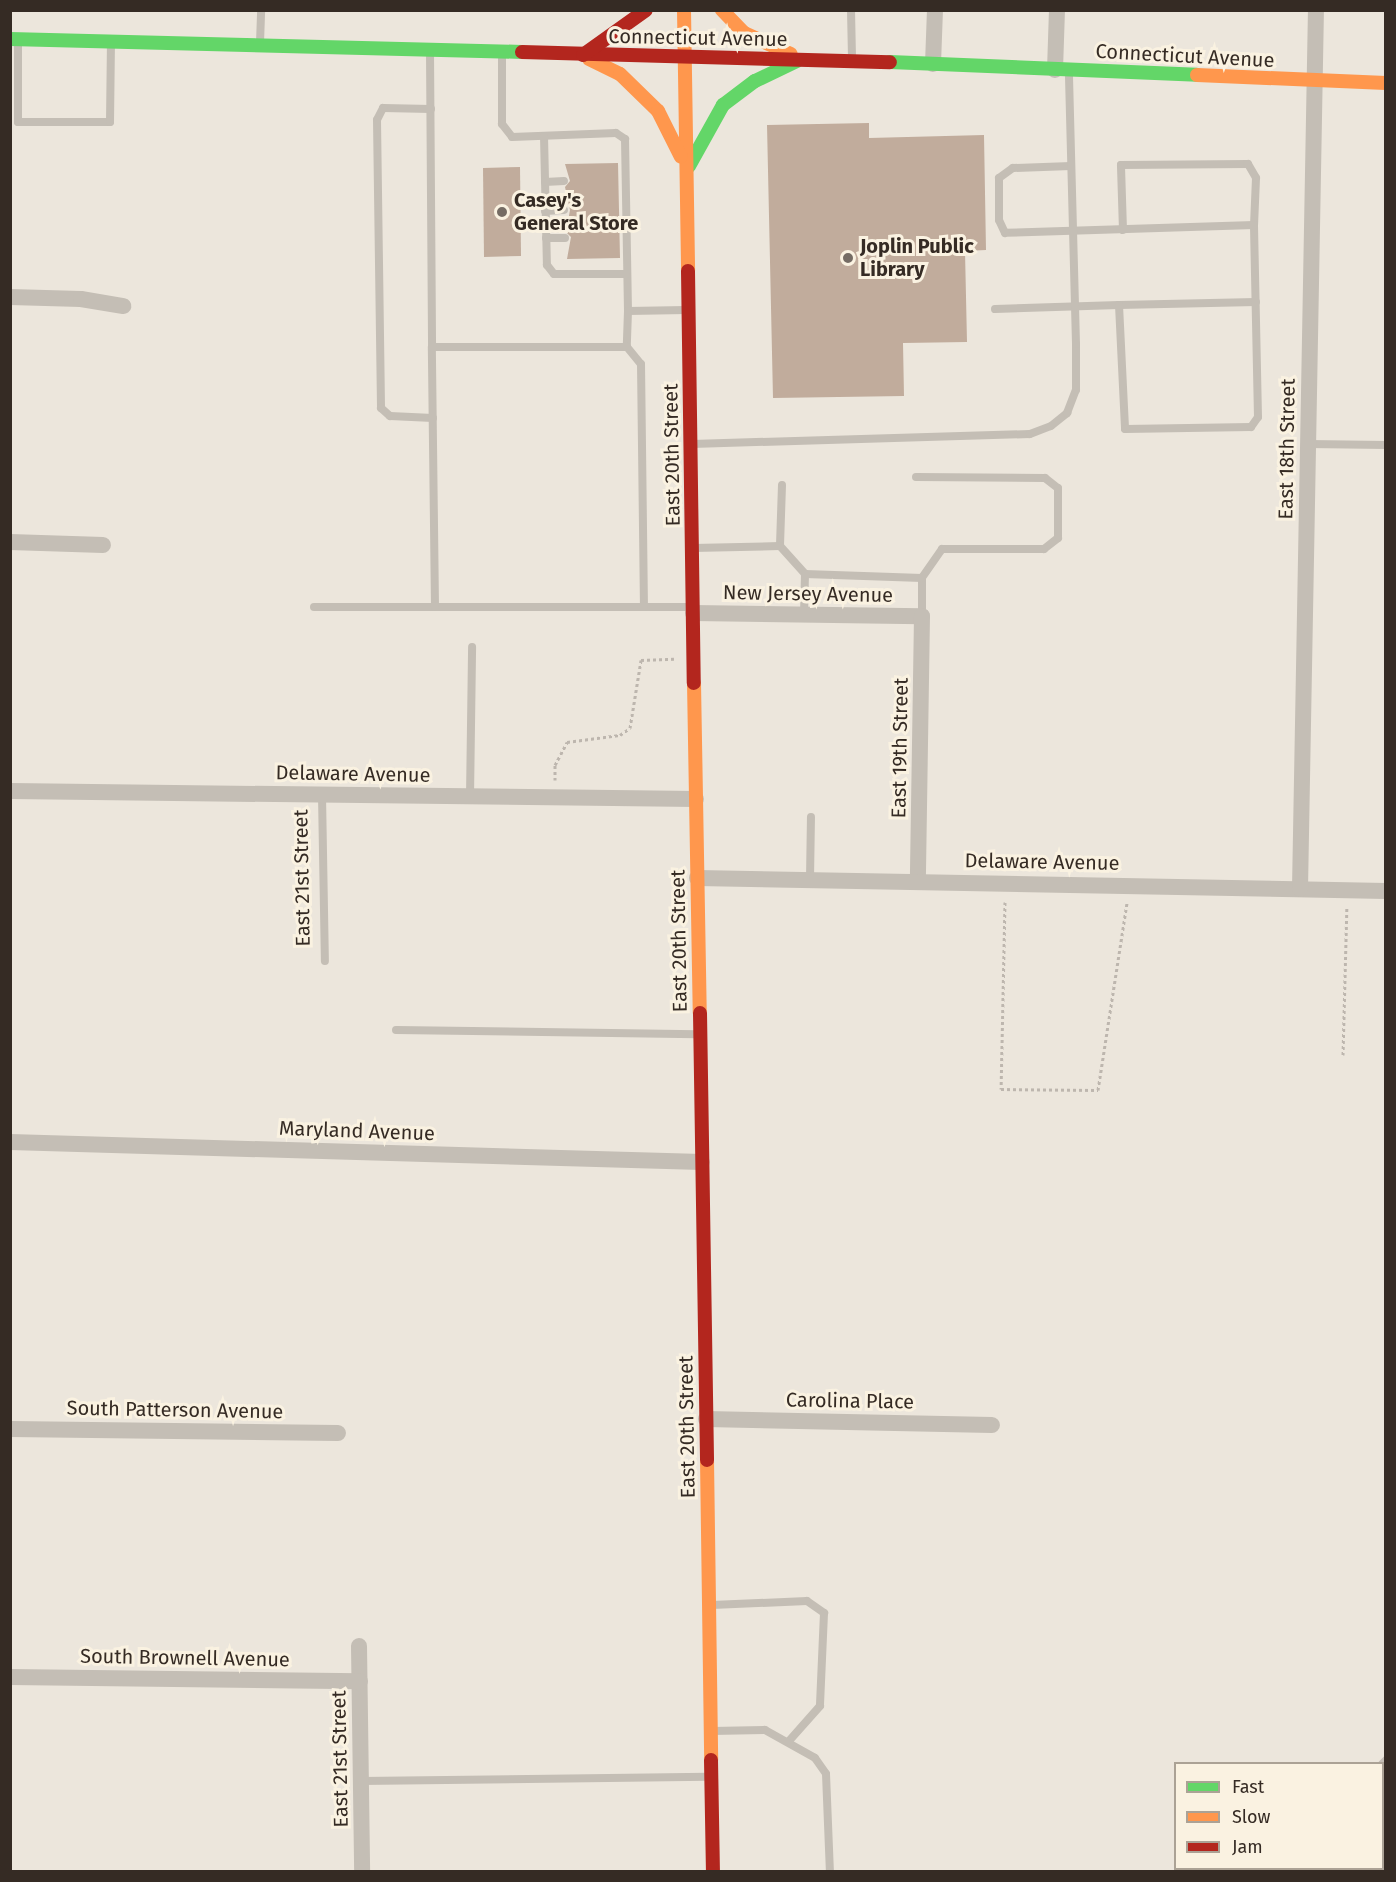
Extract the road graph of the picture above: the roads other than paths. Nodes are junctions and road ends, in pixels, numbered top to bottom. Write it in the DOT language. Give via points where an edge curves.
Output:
graph roads {
  1 [pos="261,10"];
  2 [pos="646,10"];
  3 [pos="684,10"];
  4 [pos="722,10"];
  5 [pos="851,10"];
  6 [pos="935,10"];
  7 [pos="1056,10"];
  8 [pos="1316,10"];
  9 [pos="14,39"];
  10 [pos="111,43"];
  11 [pos="260,47"];
  12 [pos="430,52"];
  13 [pos="502,54"];
  14 [pos="581,56"];
  15 [pos="685,56"];
  16 [pos="801,59"];
  17 [pos="852,60"];
  18 [pos="933,64"];
  19 [pos="1062,70"];
  20 [pos="1314,81"];
  21 [pos="1386,83"];
  22 [pos="432,109"];
  23 [pos="544,136"];
  24 [pos="1071,166"];
  25 [pos="687,171"];
  26 [pos="564,181"];
  27 [pos="545,182"];
  28 [pos="564,210"];
  29 [pos="545,211"];
  30 [pos="1254,225"];
  31 [pos="1123,230"];
  32 [pos="1073,232"];
  33 [pos="546,238"];
  34 [pos="565,238"];
  35 [pos="626,274"];
  36 [pos="10,297"];
  37 [pos="1256,303"];
  38 [pos="1119,305"];
  39 [pos="123,306"];
  40 [pos="1075,307"];
  41 [pos="995,309"];
  42 [pos="689,310"];
  43 [pos="628,311"];
  44 [pos="432,347"];
  45 [pos="627,347"];
  46 [pos="433,418"];
  47 [pos="692,444"];
  48 [pos="1308,444"];
  49 [pos="1386,445"];
  50 [pos="915,477"];
  51 [pos="782,485"];
  52 [pos="10,542"];
  53 [pos="103,545"];
  54 [pos="780,546"];
  55 [pos="693,548"];
  56 [pos="805,574"];
  57 [pos="922,578"];
  58 [pos="314,607"];
  59 [pos="435,607"];
  60 [pos="644,607"];
  61 [pos="693,610"];
  62 [pos="804,615"];
  63 [pos="922,616"];
  64 [pos="472,647"];
  65 [pos="10,791"];
  66 [pos="322,795"];
  67 [pos="470,797"];
  68 [pos="696,799"];
  69 [pos="811,817"];
  70 [pos="697,878"];
  71 [pos="810,879"];
  72 [pos="918,880"];
  73 [pos="1300,889"];
  74 [pos="1386,891"];
  75 [pos="325,961"];
  76 [pos="396,1030"];
  77 [pos="700,1034"];
  78 [pos="10,1142"];
  79 [pos="702,1162"];
  80 [pos="706,1419"];
  81 [pos="992,1425"];
  82 [pos="10,1429"];
  83 [pos="338,1433"];
  84 [pos="709,1605"];
  85 [pos="359,1646"];
  86 [pos="10,1677"];
  87 [pos="360,1681"];
  88 [pos="711,1731"];
  89 [pos="789,1741"];
  90 [pos="712,1777"];
  91 [pos="361,1781"];
  92 [pos="362,1872"];
  93 [pos="713,1872"];
  94 [pos="830,1872"];
  1 -- 11 [label="lane"];
  2 -- 14 [label="main road"];
  3 -- 15 [label="main road, East 20th Street"];
  4 -- 16 [label="main road" via="744,33"];
  5 -- 17 [label="lane"];
  6 -- 18 [label="street"];
  7 -- 19 [label="street"];
  8 -- 20 [label="street, East 18th Street"];
  9 -- 10 [label="main road, Connecticut Avenue"];
  9 -- 10 [label="lane" via="18,122 110,122"];
  10 -- 11 [label="main road, Connecticut Avenue"];
  11 -- 12 [label="main road, Connecticut Avenue"];
  12 -- 13 [label="main road, Connecticut Avenue"];
  12 -- 22 [label="lane"];
  13 -- 14 [label="main road, Connecticut Avenue"];
  13 -- 23 [label="lane" via="502,124 512,137"];
  14 -- 15 [label="main road, Connecticut Avenue"];
  14 -- 25 [label="main road" via="620,74 658,111"];
  15 -- 16 [label="main road, Connecticut Avenue"];
  15 -- 25 [label="main road, East 20th Street"];
  16 -- 17 [label="main road, Connecticut Avenue"];
  16 -- 25 [label="main road" via="755,81 723,105"];
  17 -- 18 [label="main road, Connecticut Avenue"];
  18 -- 19 [label="main road, Connecticut Avenue"];
  19 -- 20 [label="main road, Connecticut Avenue"];
  19 -- 24 [label="lane"];
  20 -- 21 [label="main road, Connecticut Avenue"];
  20 -- 48 [label="street, East 18th Street"];
  22 -- 44 [label="lane"];
  22 -- 46 [label="lane" via="383,108 377,120 381,408 390,416"];
  23 -- 27 [label="lane"];
  23 -- 35 [label="lane" via="616,133 625,139 621,208"];
  24 -- 32 [label="lane"];
  24 -- 32 [label="lane" via="1012,168 999,178 999,220 1005,233"];
  25 -- 42 [label="main road, East 20th Street"];
  26 -- 27 [label="lane"];
  27 -- 29 [label="lane"];
  28 -- 29 [label="lane"];
  29 -- 33 [label="lane"];
  30 -- 31 [label="lane"];
  30 -- 31 [label="lane" via="1256,178 1248,164 1121,165"];
  30 -- 37 [label="lane"];
  31 -- 32 [label="lane"];
  32 -- 40 [label="lane"];
  33 -- 34 [label="lane"];
  33 -- 35 [label="lane" via="546,265 554,274"];
  35 -- 43 [label="lane"];
  36 -- 39 [label="street" via="81,299"];
  37 -- 38 [label="lane"];
  37 -- 38 [label="lane" via="1258,417 1251,426 1137,429 1125,429"];
  38 -- 40 [label="lane"];
  40 -- 41 [label="lane"];
  40 -- 47 [label="lane" via="1076,390 1067,413 1051,426 1030,434"];
  42 -- 43 [label="lane"];
  42 -- 47 [label="main road, East 20th Street"];
  43 -- 45 [label="lane"];
  44 -- 45 [label="lane"];
  44 -- 46 [label="lane"];
  45 -- 60 [label="lane" via="641,364"];
  46 -- 59 [label="lane"];
  47 -- 55 [label="main road, East 20th Street"];
  48 -- 49 [label="lane"];
  48 -- 73 [label="street, East 18th Street"];
  50 -- 57 [label="lane" via="1046,478 1058,488 1058,538 1044,549 942,549"];
  51 -- 54 [label="lane"];
  52 -- 53 [label="street"];
  54 -- 55 [label="lane"];
  54 -- 56 [label="lane"];
  55 -- 61 [label="main road, East 20th Street"];
  56 -- 57 [label="lane"];
  56 -- 62 [label="lane"];
  57 -- 63 [label="lane"];
  58 -- 59 [label="lane"];
  59 -- 60 [label="lane"];
  60 -- 61 [label="lane"];
  61 -- 62 [label="street, New Jersey Avenue"];
  61 -- 68 [label="main road, East 20th Street"];
  62 -- 63 [label="street, New Jersey Avenue"];
  63 -- 72 [label="street, East 19th Street"];
  64 -- 67 [label="lane"];
  65 -- 66 [label="street, Delaware Avenue"];
  66 -- 67 [label="street, Delaware Avenue"];
  66 -- 75 [label="lane, East 21st Street"];
  67 -- 68 [label="street, Delaware Avenue"];
  68 -- 70 [label="main road, East 20th Street"];
  69 -- 71 [label="lane"];
  70 -- 71 [label="street, Delaware Avenue"];
  70 -- 77 [label="main road, East 20th Street"];
  71 -- 72 [label="street, Delaware Avenue"];
  72 -- 73 [label="street, Delaware Avenue"];
  73 -- 74 [label="street, Delaware Avenue"];
  76 -- 77 [label="lane"];
  77 -- 79 [label="main road, East 20th Street"];
  78 -- 79 [label="street, Maryland Avenue"];
  79 -- 80 [label="main road, East 20th Street"];
  80 -- 81 [label="street, Carolina Place"];
  80 -- 84 [label="main road, East 20th Street"];
  82 -- 83 [label="street, South Patterson Avenue"];
  84 -- 88 [label="main road, East 20th Street"];
  84 -- 89 [label="lane" via="807,1600 824,1613 824,1687 820,1706"];
  85 -- 87 [label="street, East 21st Street"];
  86 -- 87 [label="street, South Brownell Avenue"];
  87 -- 91 [label="street, East 21st Street"];
  88 -- 89 [label="lane" via="765,1730"];
  88 -- 90 [label="main road, East 20th Street"];
  89 -- 94 [label="lane" via="815,1758 826,1773"];
  90 -- 91 [label="lane"];
  90 -- 93 [label="main road, East 20th Street"];
  91 -- 92 [label="street, East 21st Street"];
}
